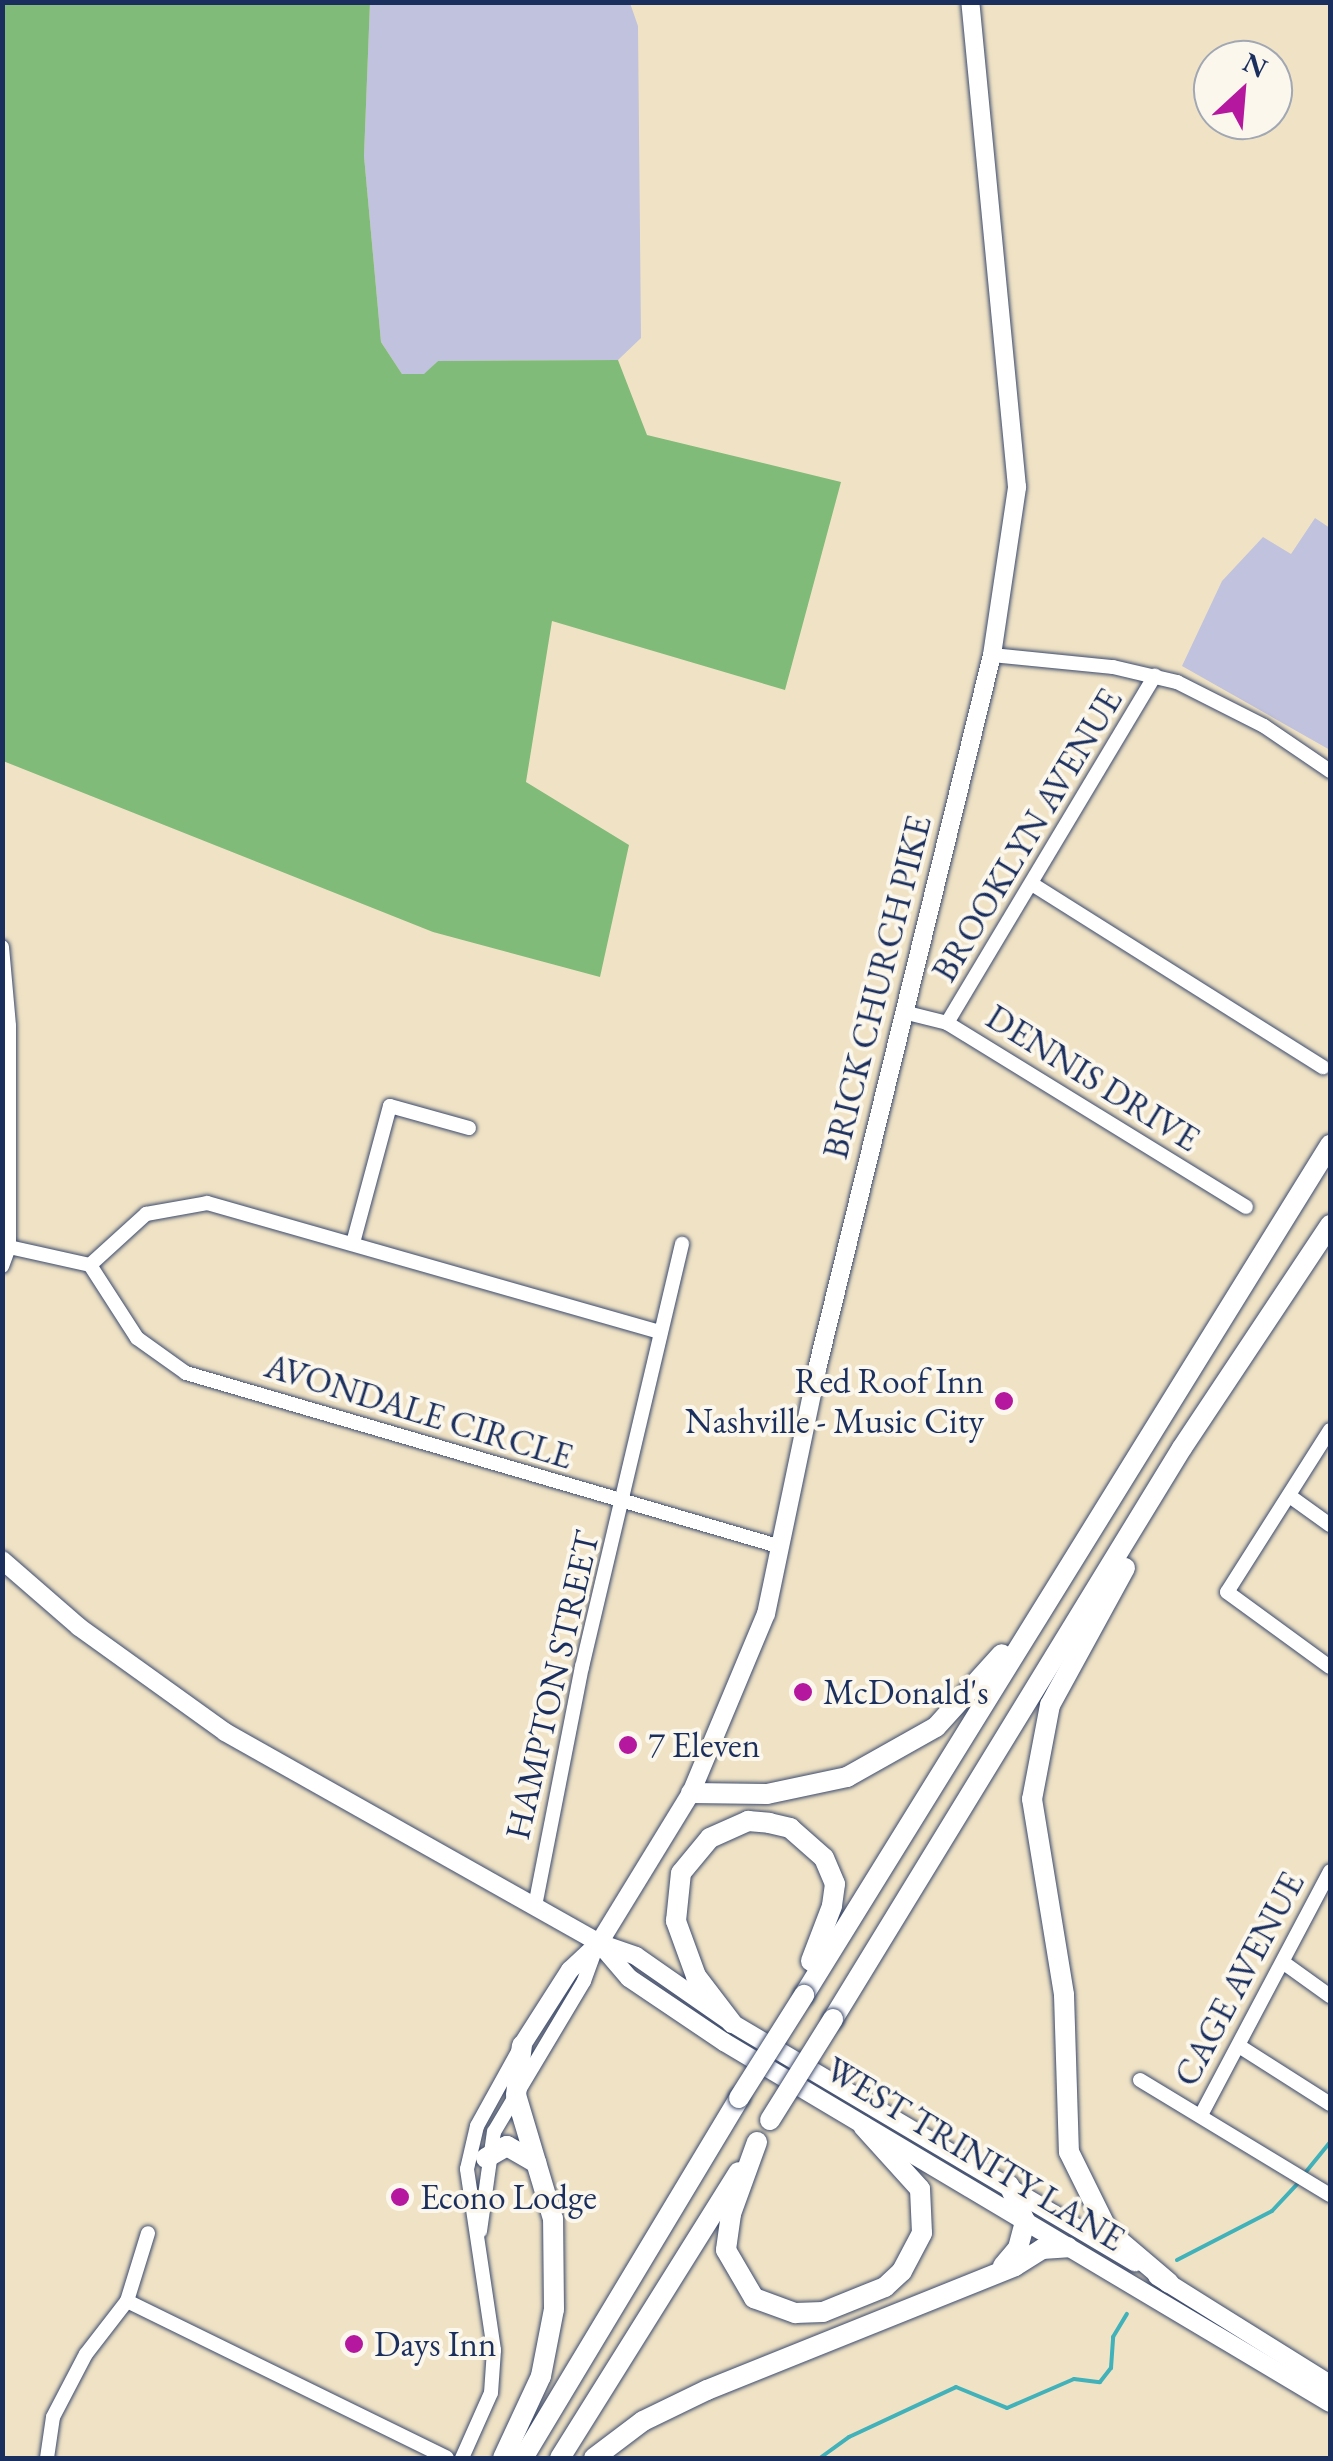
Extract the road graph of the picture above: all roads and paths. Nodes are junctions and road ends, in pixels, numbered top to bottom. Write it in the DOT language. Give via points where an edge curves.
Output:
graph roads {
  1 [pos="970,2"];
  2 [pos="992,655"];
  3 [pos="1155,676"];
  4 [pos="1330,771"];
  5 [pos="1032,884"];
  6 [pos="2,947"];
  7 [pos="903,1012"];
  8 [pos="947,1023"];
  9 [pos="1323,1067"];
  10 [pos="468,1128"];
  11 [pos="1330,1145"];
  12 [pos="1246,1207"];
  13 [pos="1330,1226"];
  14 [pos="353,1244"];
  15 [pos="682,1244"];
  16 [pos="9,1247"];
  17 [pos="90,1265"];
  18 [pos="2,1266"];
  19 [pos="660,1332"];
  20 [pos="1330,1430"];
  21 [pos="1182,1448"];
  22 [pos="1116,1493"];
  23 [pos="1292,1496"];
  24 [pos="623,1504"];
  25 [pos="1330,1525"];
  26 [pos="778,1546"];
  27 [pos="2,1560"];
  28 [pos="1330,1666"];
  29 [pos="691,1793"];
  30 [pos="1328,1881"];
  31 [pos="535,1906"];
  32 [pos="599,1943"];
  33 [pos="1284,1963"];
  34 [pos="804,1995"];
  35 [pos="1330,1996"];
  36 [pos="732,2023"];
  37 [pos="522,2045"];
  38 [pos="1239,2046"];
  39 [pos="1140,2080"];
  40 [pos="516,2095"];
  41 [pos="1330,2104"];
  42 [pos="1202,2115"];
  43 [pos="863,2126"];
  44 [pos="758,2142"];
  45 [pos="486,2158"];
  46 [pos="536,2163"];
  47 [pos="1009,2185"];
  48 [pos="1330,2196"];
  49 [pos="1026,2221"];
  50 [pos="148,2233"];
  51 [pos="479,2247"];
  52 [pos="1068,2247"];
  53 [pos="994,2274"];
  54 [pos="1169,2283"];
  55 [pos="127,2301"];
  56 [pos="1330,2384"];
  57 [pos="1330,2403"];
  58 [pos="47,2458"];
  59 [pos="447,2458"];
  60 [pos="462,2458"];
  61 [pos="503,2458"];
  62 [pos="523,2458"];
  63 [pos="560,2458"];
  64 [pos="594,2458"];
  1 -- 2 [label="main road, BRICK CHURCH PIKE" via="1017,486"];
  2 -- 3 [label="street"];
  2 -- 7 [label="main road, BRICK CHURCH PIKE"];
  3 -- 4 [label="street" via="1264,726"];
  3 -- 5 [label="street, BROOKLYN AVENUE"];
  5 -- 8 [label="street, BROOKLYN AVENUE"];
  5 -- 9 [label="street"];
  6 -- 16 [label="street" via="10,1026"];
  7 -- 8 [label="street, DENNIS DRIVE"];
  7 -- 26 [label="main road, BRICK CHURCH PIKE"];
  8 -- 12 [label="street, DENNIS DRIVE"];
  10 -- 14 [label="street" via="390,1106"];
  11 -- 22 [label="highway"];
  13 -- 21 [label="highway"];
  14 -- 17 [label="street" via="207,1203 146,1214"];
  14 -- 19 [label="street"];
  15 -- 19 [label="street, HAMPTON STREET"];
  16 -- 17 [label="street"];
  16 -- 18 [label="street"];
  17 -- 24 [label="street, AVONDALE CIRCLE" via="137,1338 186,1374"];
  19 -- 24 [label="street, HAMPTON STREET"];
  20 -- 23 [label="street"];
  21 -- 44 [label="highway, bridge"];
  21 -- 54 [label="highway" via="1144,1536 1050,1705 1032,1799 1064,1996 1069,2152 1089,2204 1108,2231"];
  22 -- 29 [label="highway" via="978,1687 936,1727 847,1777 767,1794"];
  22 -- 34 [label="highway"];
  23 -- 25 [label="street"];
  23 -- 28 [label="street" via="1227,1592"];
  24 -- 26 [label="street, AVONDALE CIRCLE"];
  24 -- 31 [label="street, HAMPTON STREET" via="582,1667"];
  26 -- 29 [label="main road, BRICK CHURCH PIKE" via="766,1614"];
  27 -- 31 [label="main road, WEST TRINITY LANE" via="79,1627 225,1732"];
  29 -- 32 [label="main road, BRICK CHURCH PIKE"];
  30 -- 33 [label="street, CAGE AVENUE"];
  31 -- 32 [label="main road, WEST TRINITY LANE"];
  32 -- 36 [label="main road, WEST TRINITY LANE" via="636,1956"];
  32 -- 37 [label="main road, BRICK CHURCH PIKE" via="570,1970"];
  32 -- 40 [label="street, BRICK CHURCH PIKE" via="584,1981"];
  32 -- 43 [label="main road, WEST TRINITY LANE" via="629,1978"];
  33 -- 35 [label="street"];
  33 -- 38 [label="street, CAGE AVENUE"];
  34 -- 36 [label="highway" via="832,1906 835,1884 824,1858 790,1828 748,1821 724,1829 698,1848 681,1873 676,1921 696,1976"];
  34 -- 62 [label="highway, bridge"];
  36 -- 47 [label="main road, WEST TRINITY LANE"];
  37 -- 40 [label="highway"];
  37 -- 51 [label="street, BRICK CHURCH PIKE" via="477,2126 467,2169"];
  38 -- 41 [label="street"];
  38 -- 42 [label="street, CAGE AVENUE"];
  39 -- 42 [label="street"];
  40 -- 45 [label="street, BRICK CHURCH PIKE"];
  40 -- 46 [label="highway"];
  42 -- 48 [label="street"];
  43 -- 44 [label="highway" via="920,2190 922,2233 885,2287 823,2312 772,2309 754,2298 726,2250 731,2214"];
  43 -- 49 [label="main road, WEST TRINITY LANE"];
  44 -- 63 [label="highway"];
  45 -- 46 [label="highway" via="507,2146"];
  45 -- 51 [label="street, BRICK CHURCH PIKE"];
  46 -- 61 [label="highway" via="553,2219 554,2309 541,2376"];
  47 -- 49 [label="highway"];
  47 -- 54 [label="main road, WEST TRINITY LANE"];
  49 -- 52 [label="main road, WEST TRINITY LANE"];
  49 -- 53 [label="highway" via="1018,2248"];
  50 -- 55 [label="street"];
  51 -- 60 [label="street, BRICK CHURCH PIKE" via="494,2350 491,2393"];
  52 -- 53 [label="highway" via="1042,2249"];
  52 -- 57 [label="main road, WEST TRINITY LANE"];
  53 -- 64 [label="highway" via="689,2398"];
  54 -- 56 [label="main road, WEST TRINITY LANE"];
  55 -- 58 [label="street" via="86,2354 52,2417"];
  55 -- 59 [label="street"];
}
